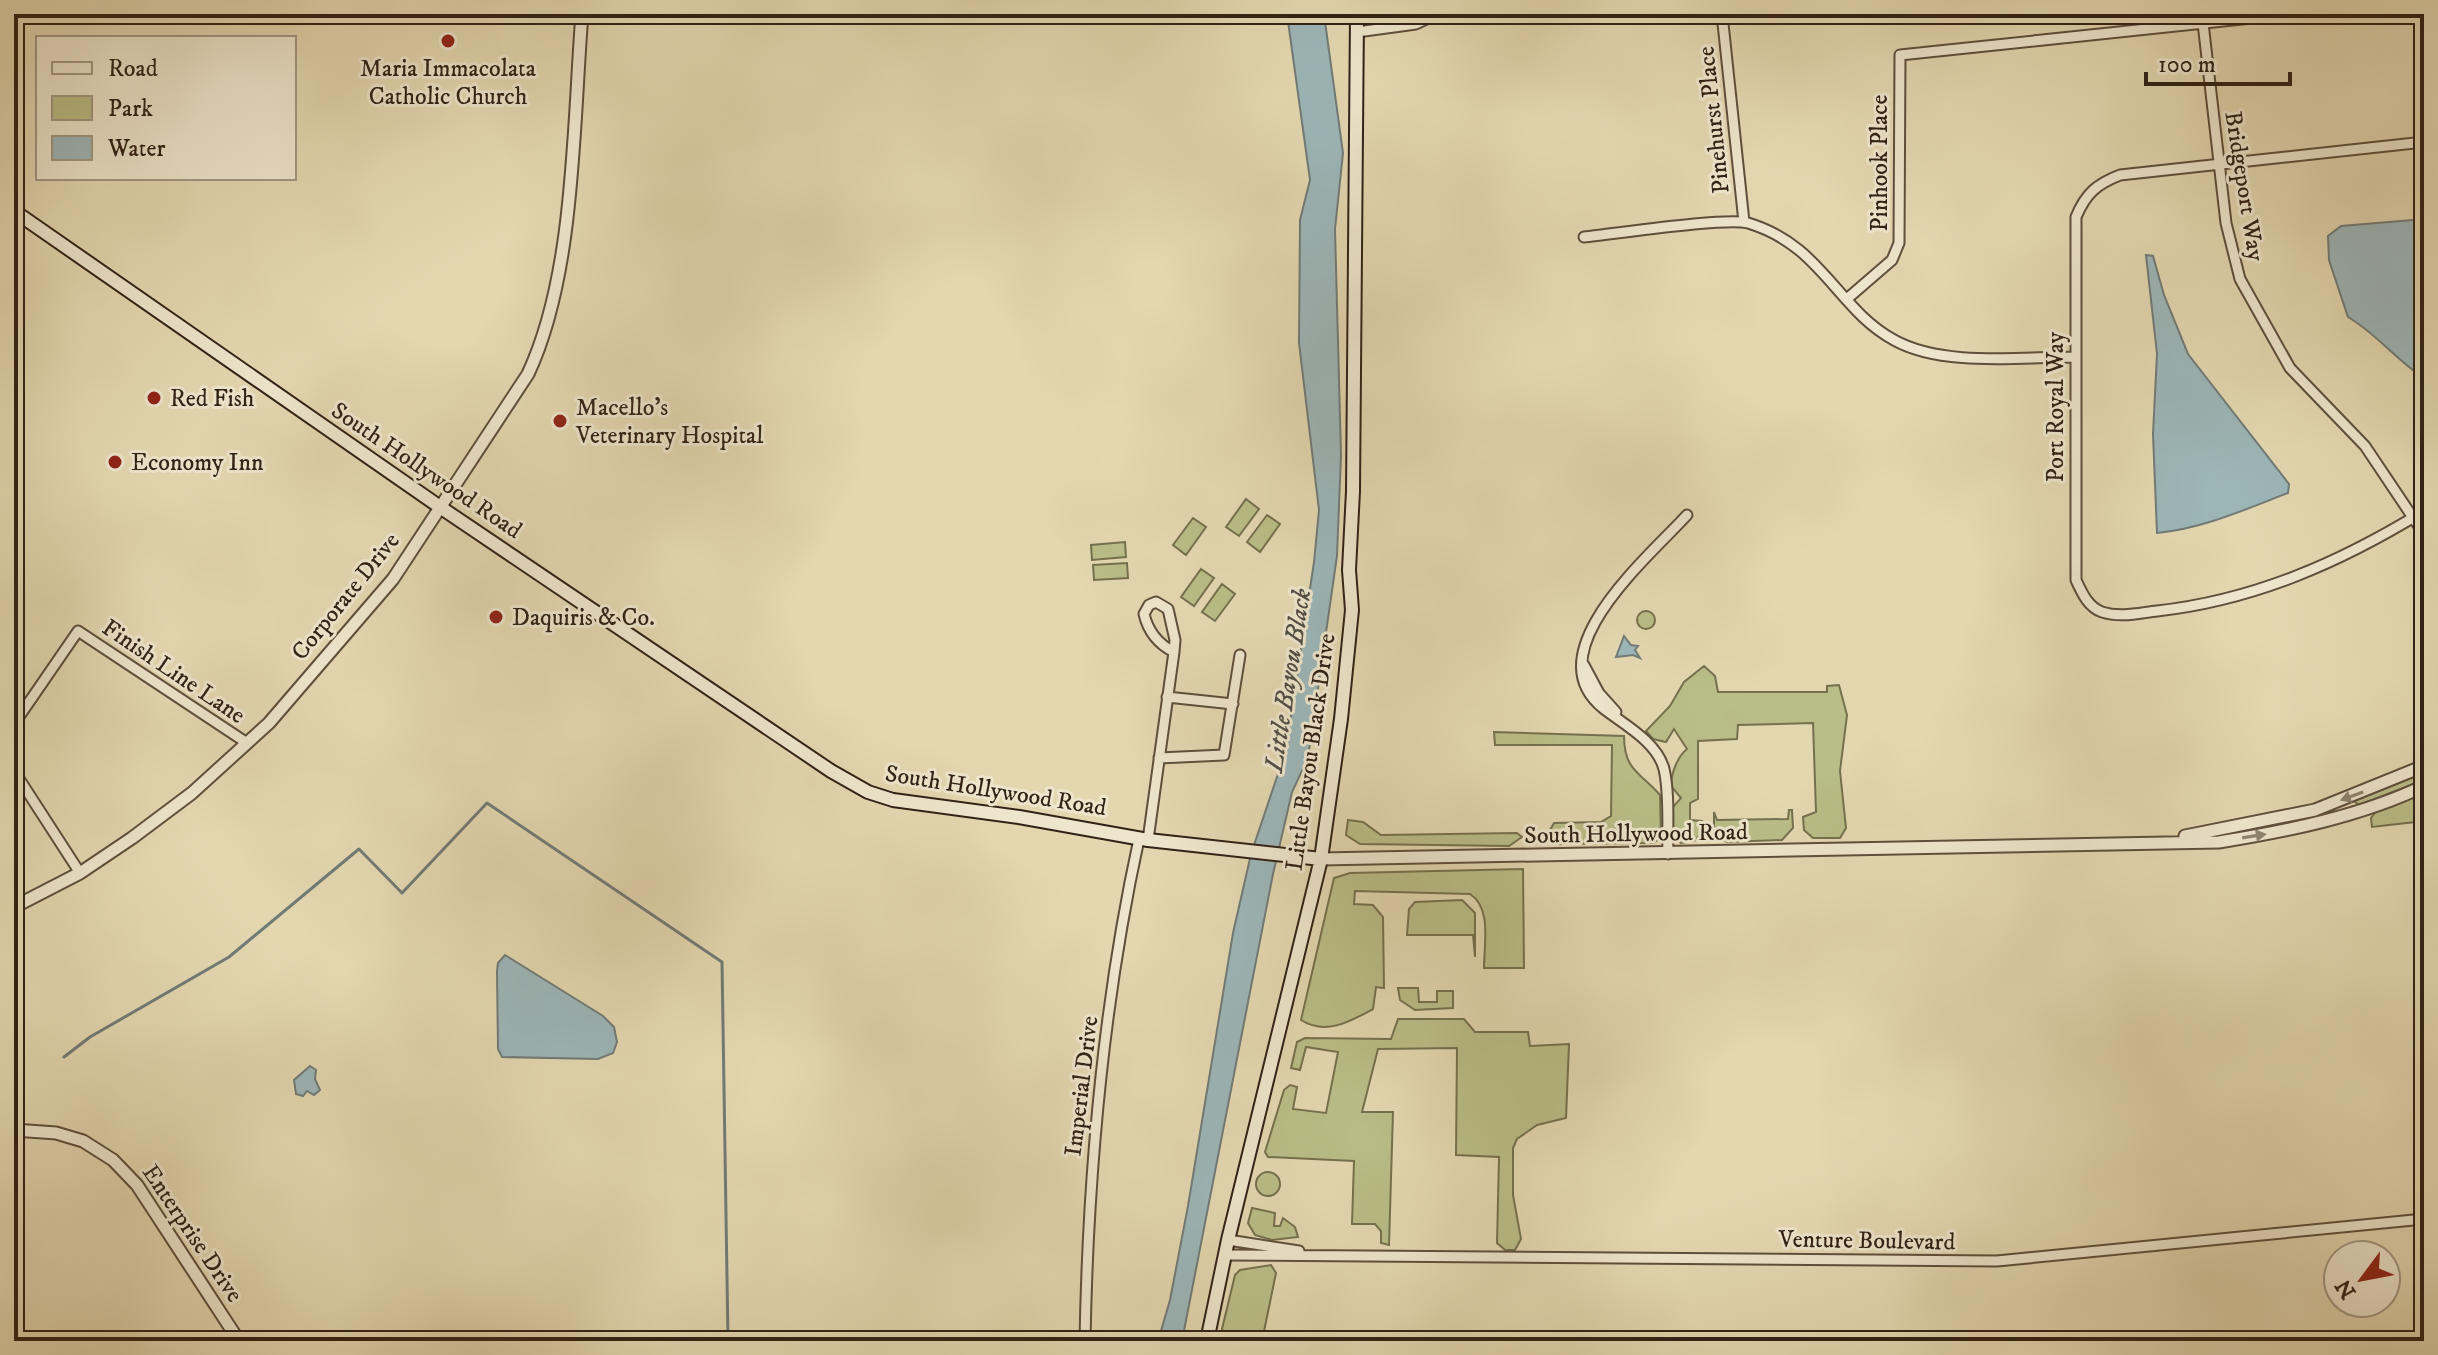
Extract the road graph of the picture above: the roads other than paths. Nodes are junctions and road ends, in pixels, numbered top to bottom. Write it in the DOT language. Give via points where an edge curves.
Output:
graph roads {
  1 [pos="582,14"];
  2 [pos="1357,14"];
  3 [pos="1437,14"];
  4 [pos="1722,14"];
  5 [pos="2290,14"];
  6 [pos="2203,23"];
  7 [pos="1357,32"];
  8 [pos="2424,142"];
  9 [pos="2219,164"];
  10 [pos="14,211"];
  11 [pos="1744,222"];
  12 [pos="1584,237"];
  13 [pos="1848,298"];
  14 [pos="2074,357"];
  15 [pos="440,507"];
  16 [pos="2424,511"];
  17 [pos="1687,515"];
  18 [pos="2414,517"];
  19 [pos="2424,534"];
  20 [pos="1174,652"];
  21 [pos="1240,655"];
  22 [pos="1167,697"];
  23 [pos="1233,704"];
  24 [pos="14,724"];
  25 [pos="247,743"];
  26 [pos="1159,758"];
  27 [pos="2424,766"];
  28 [pos="14,771"];
  29 [pos="2424,786"];
  30 [pos="1143,839"];
  31 [pos="2148,843"];
  32 [pos="1668,854"];
  33 [pos="1321,859"];
  34 [pos="80,873"];
  35 [pos="14,907"];
  36 [pos="14,1130"];
  37 [pos="2424,1219"];
  38 [pos="1228,1240"];
  39 [pos="1306,1253"];
  40 [pos="1225,1255"];
  41 [pos="239,1341"];
  42 [pos="1085,1341"];
  43 [pos="1207,1341"];
  1 -- 15 [label="street, Corporate Drive" via="564,229 543,343"];
  2 -- 7 [label="main road, Little Bayou Black Drive"];
  3 -- 7 [label="street" via="1416,24"];
  4 -- 11 [label="street, Pinehurst Place"];
  5 -- 6 [label="street"];
  6 -- 9 [label="street, Bridgeport Way"];
  6 -- 13 [label="street, Pinhook Place" via="1900,55 1899,243 1892,260"];
  7 -- 33 [label="main road, Little Bayou Black Drive" via="1352,610"];
  8 -- 9 [label="street, Port Royal Way"];
  9 -- 14 [label="street, Port Royal Way" via="2120,175 2097,184 2083,199 2076,217"];
  9 -- 18 [label="street, Bridgeport Way" via="2240,279 2267,331 2290,368 2365,446"];
  10 -- 15 [label="main road, South Hollywood Road"];
  11 -- 12 [label="street"];
  11 -- 13 [label="street" via="1803,251"];
  13 -- 14 [label="street" via="1893,340 1931,355"];
  14 -- 18 [label="street, Port Royal Way" via="2076,580 2084,598 2100,612 2121,615 2198,607 2276,587 2372,543"];
  15 -- 25 [label="street, Corporate Drive" via="393,579"];
  15 -- 30 [label="main road, South Hollywood Road" via="868,792"];
  16 -- 18 [label="street, Port Royal Way"];
  17 -- 32 [label="street" via="1596,618 1581,658 1599,693 1664,768"];
  18 -- 19 [label="street, Bridgeport Way"];
  20 -- 20 [label="street, Imperial Drive" via="1147,627 1144,614 1156,602 1168,609"];
  20 -- 22 [label="street, Imperial Drive"];
  21 -- 23 [label="street"];
  22 -- 23 [label="street"];
  22 -- 26 [label="street, Imperial Drive"];
  23 -- 26 [label="street" via="1224,755"];
  24 -- 25 [label="street, Finish Line Lane" via="78,631"];
  25 -- 34 [label="street, Corporate Drive" via="176,807"];
  26 -- 30 [label="street, Imperial Drive"];
  27 -- 31 [label="street, South Hollywood Road, one-way" via="2315,810"];
  28 -- 34 [label="street"];
  31 -- 29 [label="street, South Hollywood Road, one-way" via="2219,842 2280,832"];
  30 -- 33 [label="main road, South Hollywood Road"];
  30 -- 42 [label="street, Imperial Drive" via="1120,925 1094,1120"];
  31 -- 32 [label="street, South Hollywood Road"];
  32 -- 33 [label="street, South Hollywood Road"];
  33 -- 38 [label="main road, Little Bayou Black Drive"];
  34 -- 35 [label="street, Corporate Drive"];
  36 -- 41 [label="street, Enterprise Drive" via="83,1141 113,1160 137,1185"];
  37 -- 39 [label="street, Venture Boulevard" via="1997,1261"];
  38 -- 39 [label="street, Venture Boulevard"];
  38 -- 40 [label="main road, Little Bayou Black Drive"];
  39 -- 40 [label="street, Venture Boulevard"];
  40 -- 43 [label="main road, Little Bayou Black Drive"];
}
